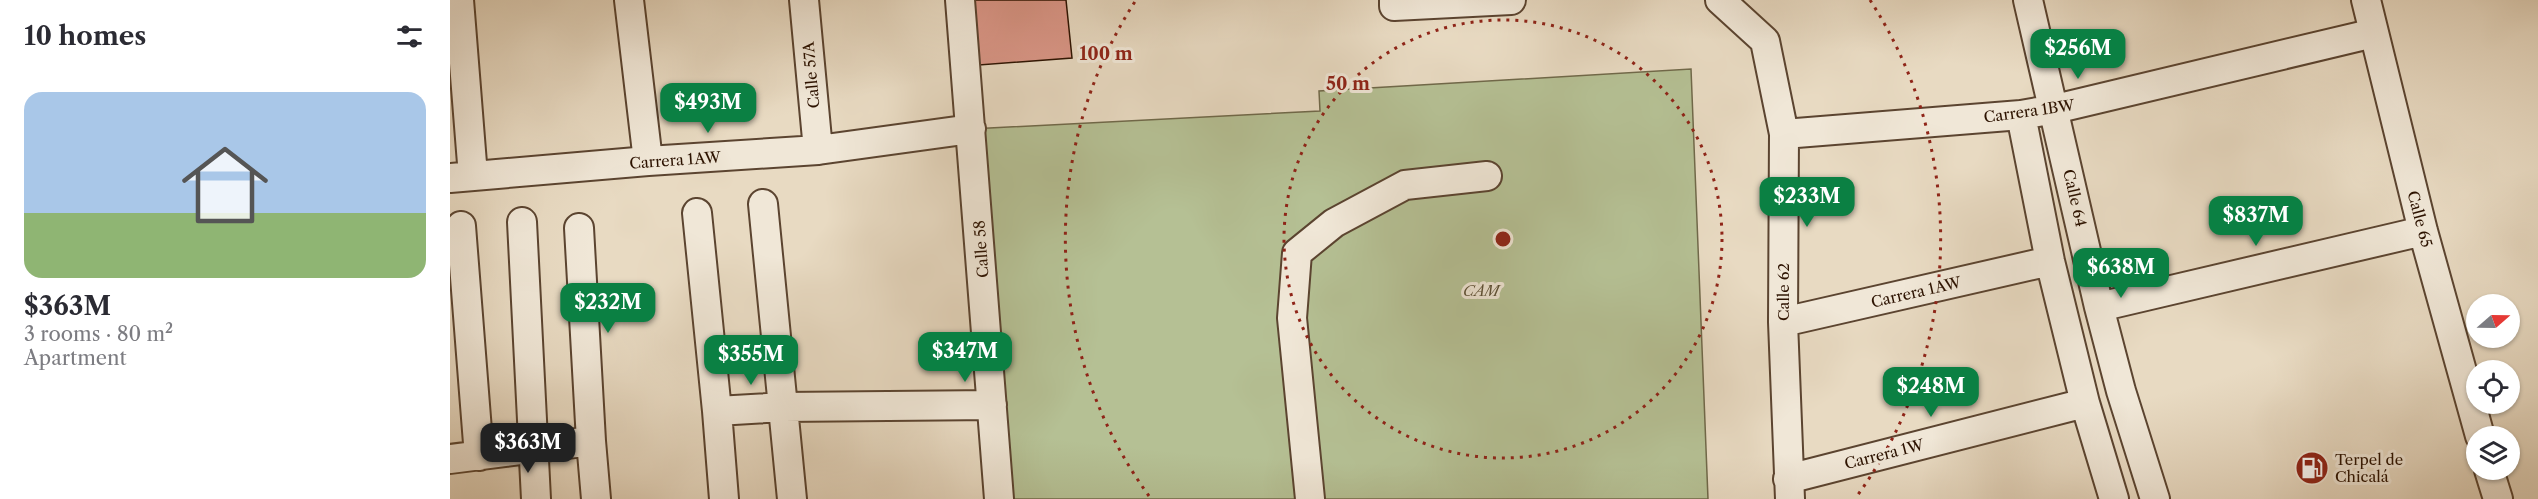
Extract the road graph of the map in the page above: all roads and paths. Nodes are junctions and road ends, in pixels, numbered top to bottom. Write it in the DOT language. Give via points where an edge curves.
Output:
graph roads {
  1 [pos="459,0"];
  2 [pos="629,0"];
  3 [pos="804,0"];
  4 [pos="960,0"];
  5 [pos="1511,0"];
  6 [pos="1720,0"];
  7 [pos="2028,0"];
  8 [pos="2366,0"];
  9 [pos="1394,3"];
  10 [pos="2374,33"];
  11 [pos="2055,110"];
  12 [pos="2021,115"];
  13 [pos="972,129"];
  14 [pos="1784,134"];
  15 [pos="818,150"];
  16 [pos="648,161"];
  17 [pos="1487,176"];
  18 [pos="461,177"];
  19 [pos="764,204"];
  20 [pos="697,213"];
  21 [pos="522,222"];
  22 [pos="461,226"];
  23 [pos="579,228"];
  24 [pos="2423,231"];
  25 [pos="2050,261"];
  26 [pos="2099,307"];
  27 [pos="1783,322"];
  28 [pos="2085,403"];
  29 [pos="992,405"];
  30 [pos="784,407"];
  31 [pos="717,411"];
  32 [pos="2477,426"];
  33 [pos="591,441"];
  34 [pos="532,450"];
  35 [pos="479,456"];
  36 [pos="450,459"];
  37 [pos="2492,480"];
  38 [pos="1789,489"];
  39 [pos="536,499"];
  40 [pos="596,499"];
  41 [pos="724,499"];
  42 [pos="792,499"];
  43 [pos="999,499"];
  44 [pos="1310,499"];
  45 [pos="2114,499"];
  46 [pos="2155,499"];
  47 [pos="2498,499"];
  1 -- 18 [label="street"];
  2 -- 16 [label="street"];
  3 -- 15 [label="street, Calle 57A"];
  4 -- 13 [label="street, Calle 58"];
  5 -- 9 [label="street"];
  6 -- 14 [label="street, Calle 62" via="1765,41"];
  7 -- 11 [label="street, Calle 64"];
  8 -- 10 [label="street, Calle 65"];
  10 -- 11 [label="street, Carrera 1BW"];
  10 -- 24 [label="street, Calle 65"];
  11 -- 12 [label="street, Carrera 1BW"];
  11 -- 26 [label="street, Calle 64"];
  12 -- 14 [label="street, Carrera 1BW"];
  12 -- 25 [label="street"];
  13 -- 15 [label="street, Carrera 1AW"];
  13 -- 29 [label="street, Calle 58"];
  14 -- 27 [label="street, Calle 62"];
  15 -- 16 [label="street, Carrera 1AW"];
  16 -- 18 [label="street, Carrera 1AW"];
  17 -- 44 [label="street" via="1405,185 1334,222 1298,254 1292,318"];
  19 -- 30 [label="street"];
  20 -- 31 [label="street"];
  21 -- 34 [label="street"];
  22 -- 35 [label="street"];
  23 -- 33 [label="street"];
  24 -- 26 [label="street"];
  24 -- 32 [label="street, Calle 65"];
  25 -- 27 [label="street, Carrera 1AW"];
  25 -- 28 [label="street"];
  26 -- 46 [label="street, Calle 64"];
  27 -- 38 [label="street, Calle 62"];
  28 -- 38 [label="street, Carrera 1W"];
  28 -- 45 [label="street"];
  29 -- 30 [label="street"];
  29 -- 43 [label="street, Calle 58"];
  30 -- 31 [label="street"];
  30 -- 42 [label="street"];
  31 -- 41 [label="street"];
  33 -- 34 [label="street"];
  33 -- 40 [label="street"];
  34 -- 35 [label="street"];
  34 -- 39 [label="street"];
  35 -- 36 [label="street"];
  37 -- 47 [label="street"];
}
